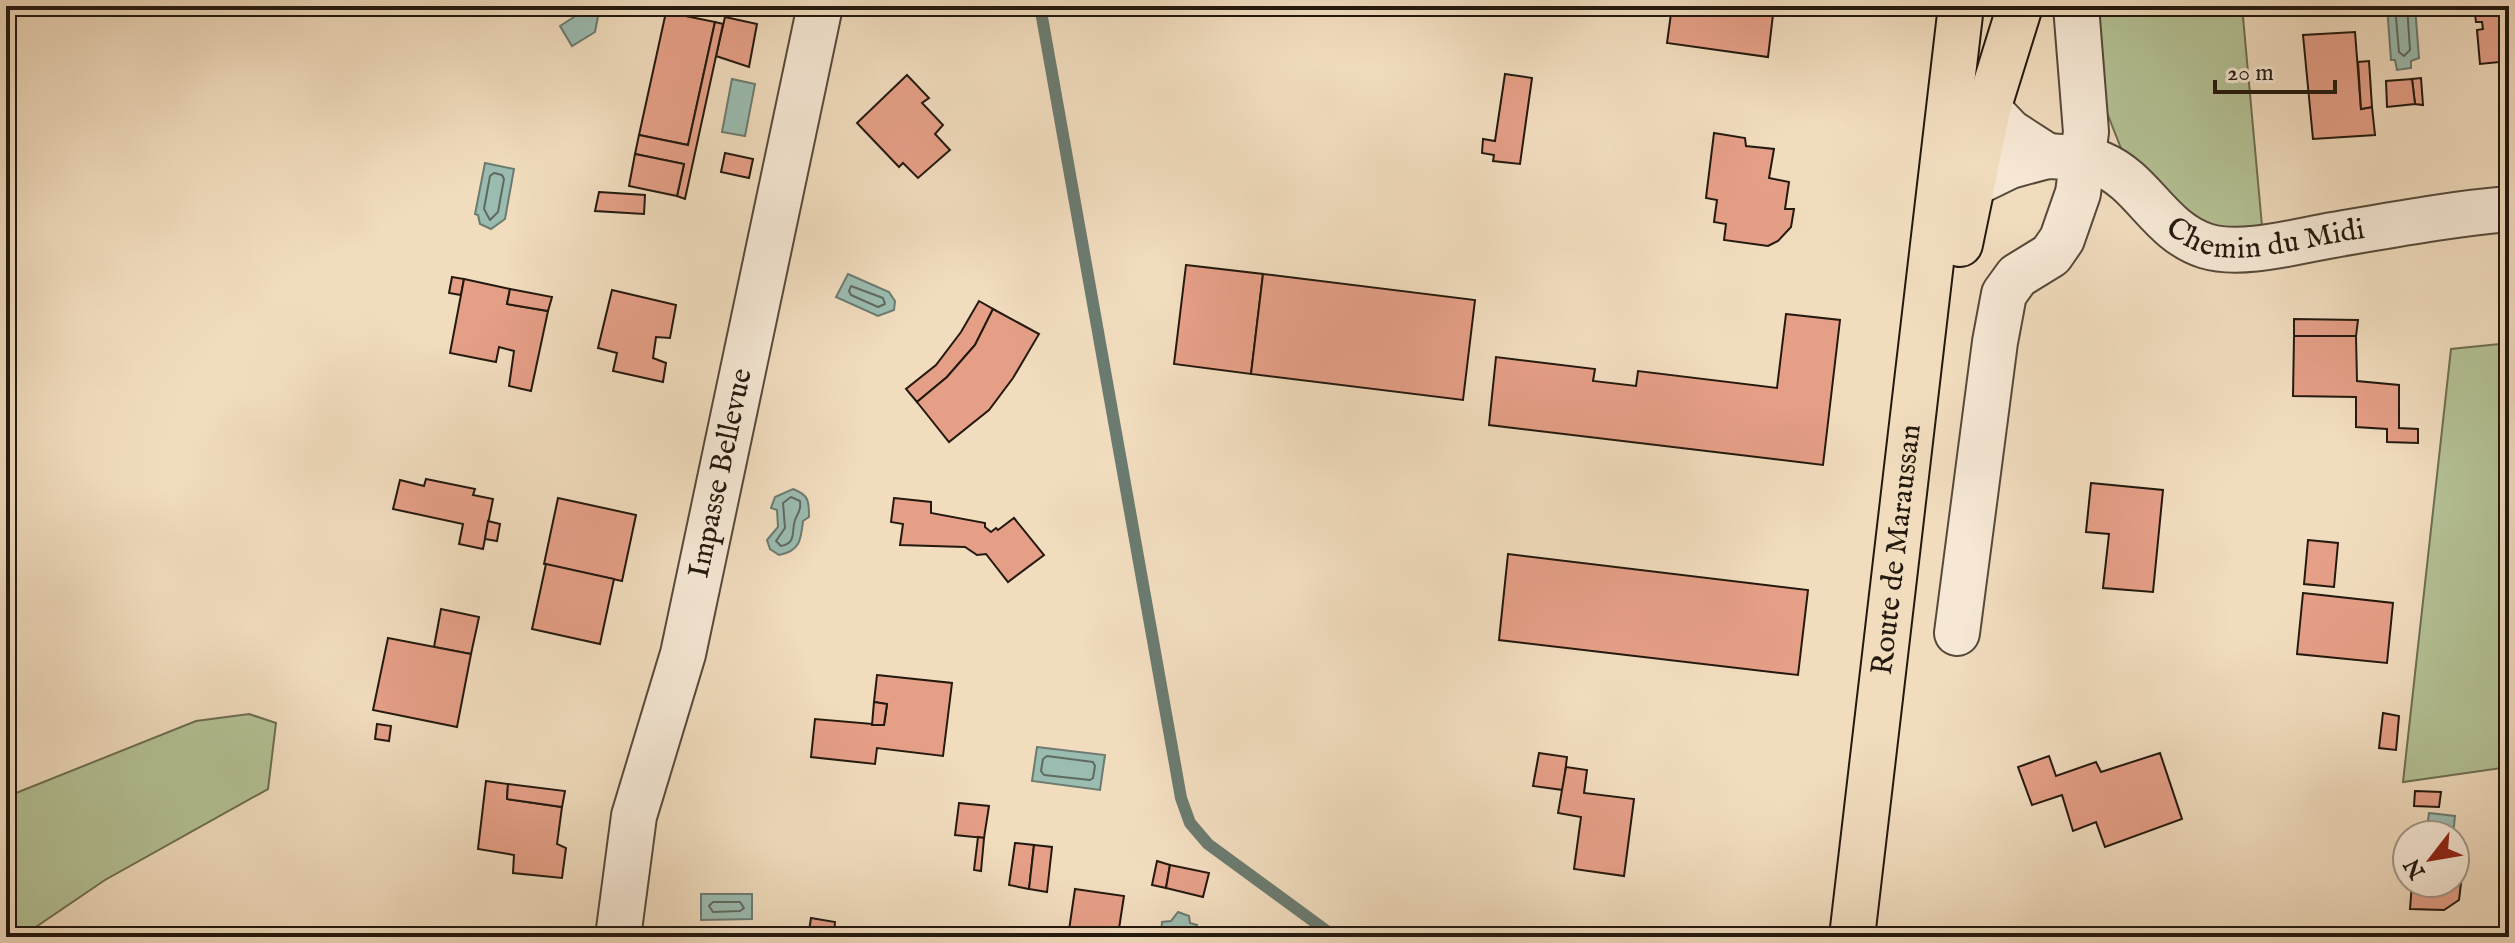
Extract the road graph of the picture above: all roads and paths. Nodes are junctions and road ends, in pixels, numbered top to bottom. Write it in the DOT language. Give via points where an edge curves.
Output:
graph roads {
  1 [pos="820,6"];
  2 [pos="1961,6"];
  3 [pos="2020,6"];
  4 [pos="2076,6"];
  5 [pos="1988,109"];
  6 [pos="2066,157"];
  7 [pos="1971,185"];
  8 [pos="2509,209"];
  9 [pos="1957,633"];
  10 [pos="1885,663"];
  11 [pos="618,937"];
  12 [pos="1852,937"];
  1 -- 11 [label="street, Impasse Bellevue" via="683,654 634,816"];
  2 -- 10 [label="main road, Route de Maraussan"];
  3 -- 5 [label="main road, Route de Maraussan"];
  4 -- 6 [label="street" via="2086,132"];
  5 -- 6 [label="street, Chemin du Midi" via="2010,132"];
  5 -- 7 [label="main road, Route de Maraussan"];
  6 -- 7 [label="street" via="2010,166"];
  6 -- 8 [label="street, Chemin du Midi" via="2104,165 2168,225 2208,247 2278,244"];
  6 -- 9 [label="street" via="2078,193 2062,239 2051,255 2017,276 2004,294"];
  7 -- 10 [label="main road, Route de Maraussan"];
  10 -- 12 [label="main road"];
}
